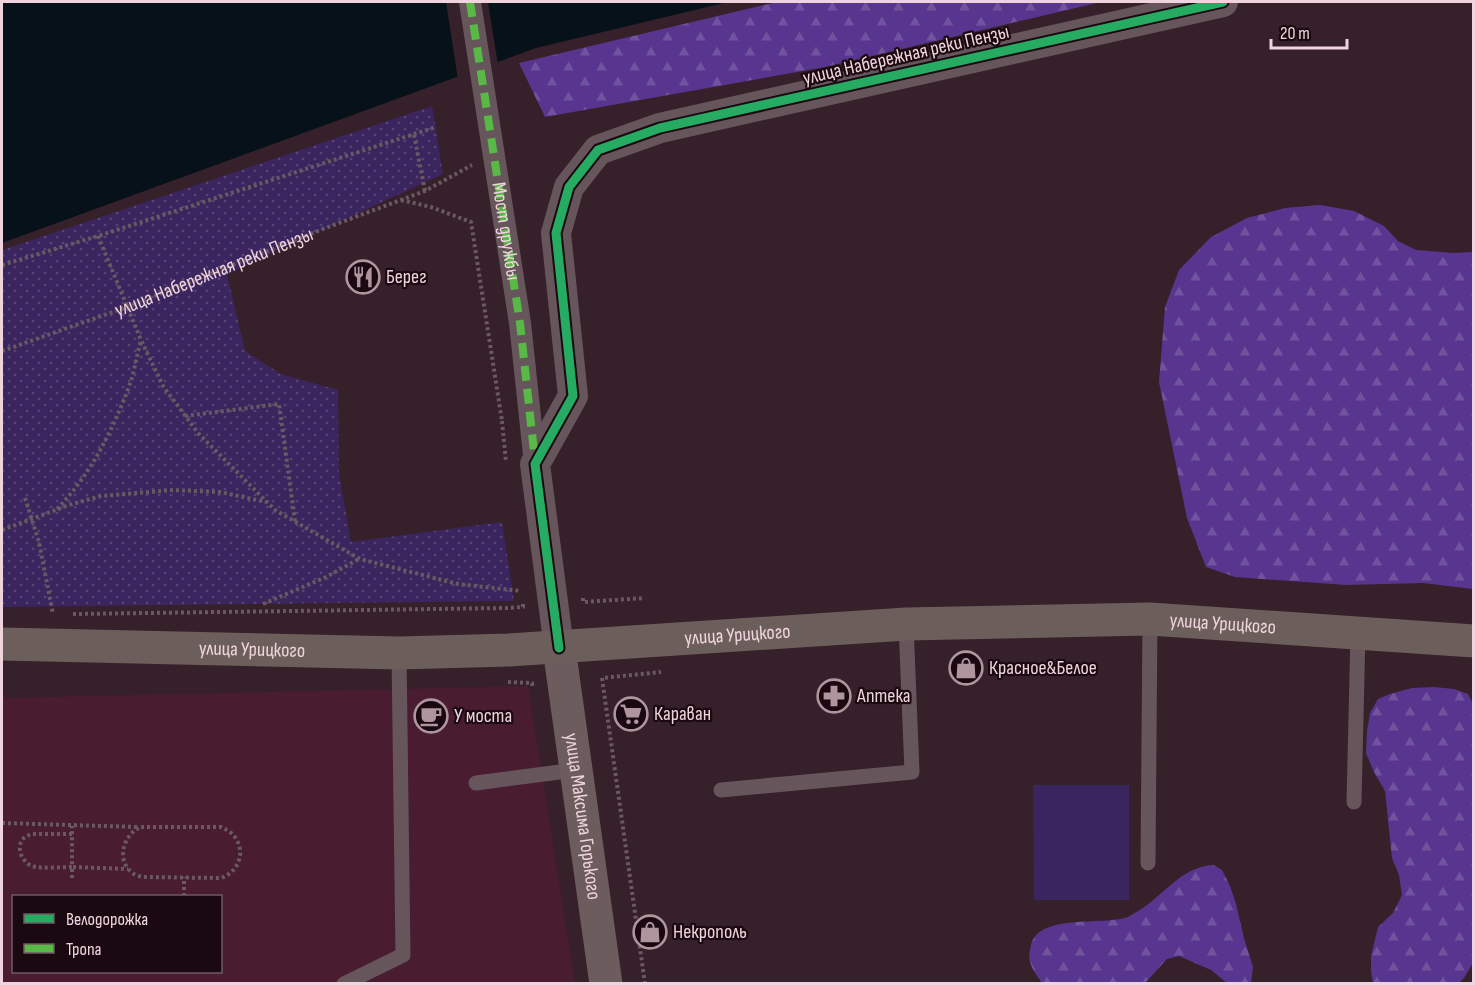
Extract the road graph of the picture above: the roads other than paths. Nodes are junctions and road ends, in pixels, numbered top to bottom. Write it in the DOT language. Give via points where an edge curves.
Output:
graph roads {
  1 [pos="470,2"];
  2 [pos="1223,2"];
  3 [pos="534,453"];
  4 [pos="1150,619"];
  5 [pos="906,624"];
  6 [pos="1358,633"];
  7 [pos="1473,641"];
  8 [pos="2,644"];
  9 [pos="559,648"];
  10 [pos="399,652"];
  11 [pos="575,770"];
  12 [pos="476,783"];
  13 [pos="722,790"];
  14 [pos="1354,802"];
  15 [pos="1148,863"];
  16 [pos="344,984"];
  17 [pos="606,984"];
  1 -- 3 [label="street, Мост дружбы" via="520,323"];
  2 -- 3 [label="street, улица Набережная реки Пензы" via="660,128 598,150 569,187 556,233 573,396"];
  3 -- 9 [label="street"];
  4 -- 5 [label="main road, улица Урицкого"];
  4 -- 6 [label="main road, улица Урицкого"];
  4 -- 15 [label="lane"];
  5 -- 9 [label="main road, улица Урицкого"];
  5 -- 13 [label="lane" via="912,772"];
  6 -- 7 [label="main road, улица Урицкого"];
  6 -- 14 [label="lane"];
  8 -- 10 [label="main road, улица Урицкого"];
  9 -- 10 [label="main road, улица Урицкого"];
  9 -- 11 [label="main road, улица Максима Горького"];
  10 -- 16 [label="lane" via="403,955"];
  11 -- 12 [label="lane"];
  11 -- 17 [label="main road, улица Максима Горького"];
}
